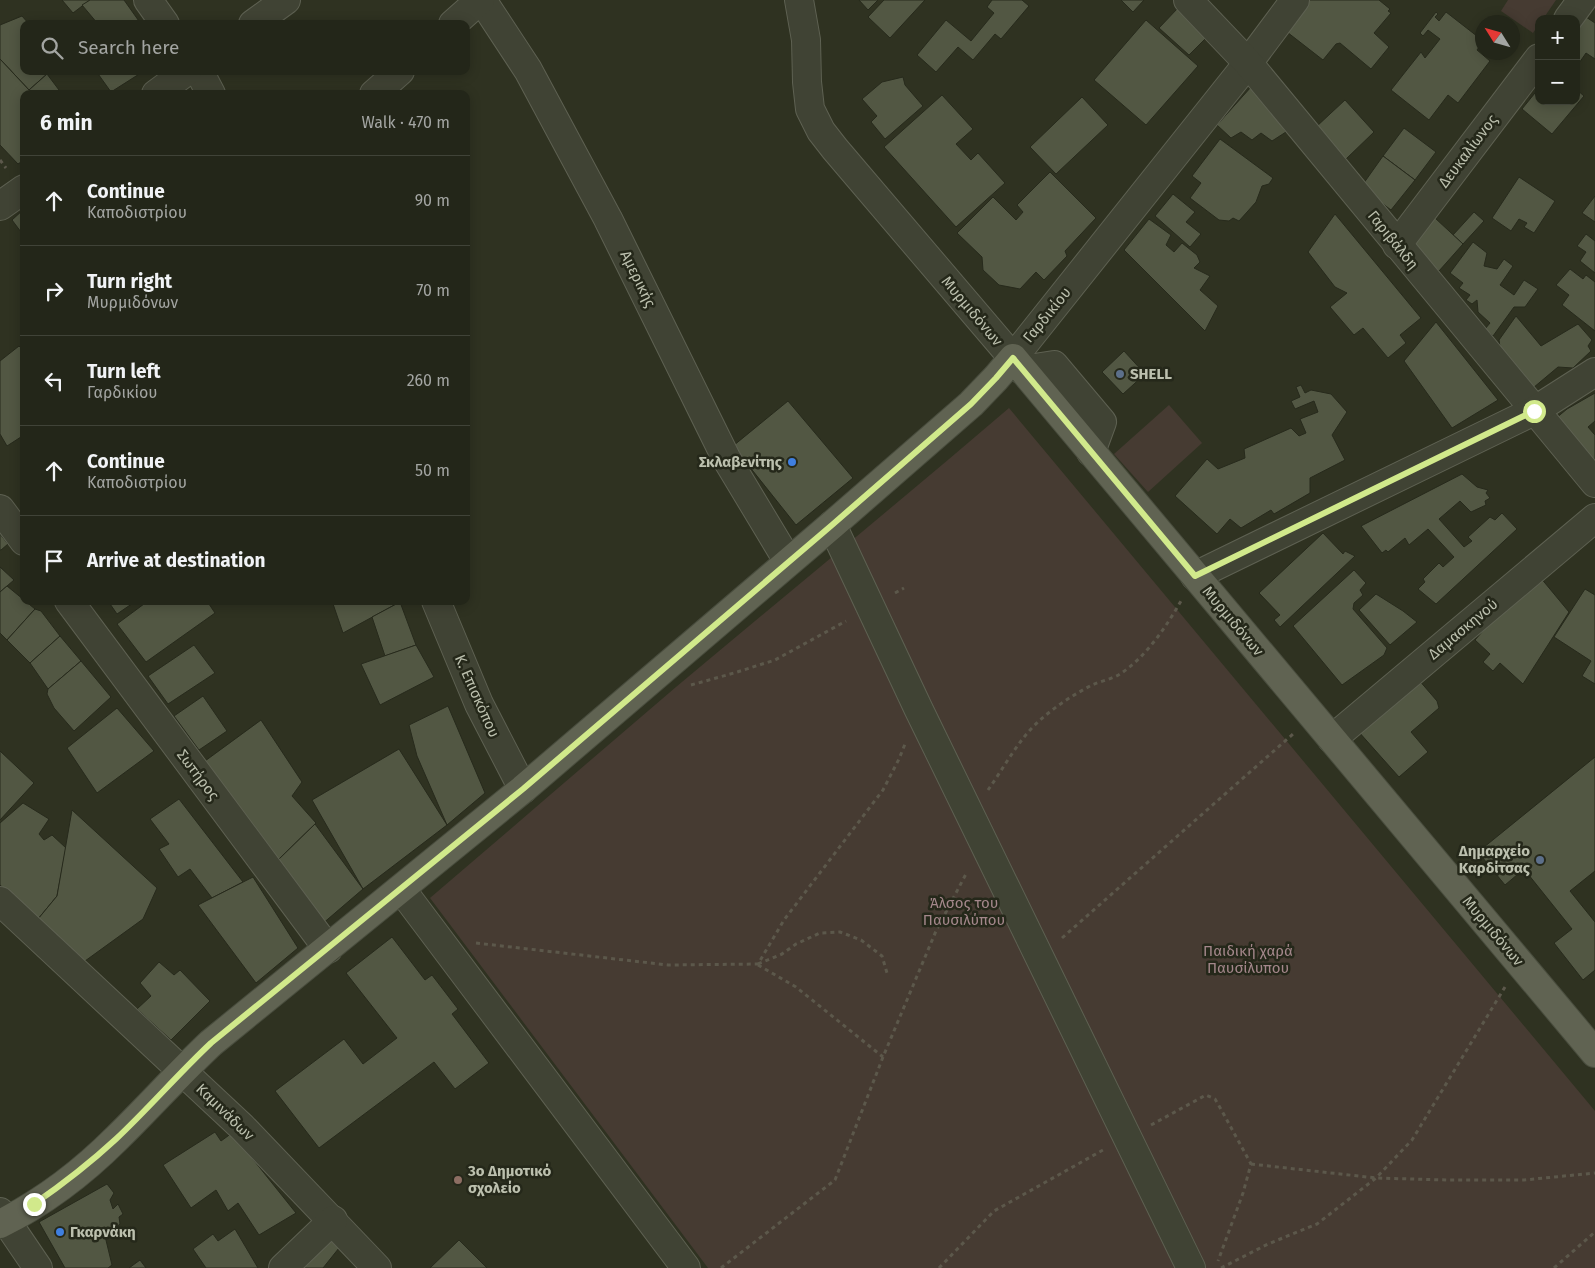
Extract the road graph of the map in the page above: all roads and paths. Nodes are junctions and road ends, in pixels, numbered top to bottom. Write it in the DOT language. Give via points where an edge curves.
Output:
graph roads {
  1 [pos="148,0"];
  2 [pos="286,0"];
  3 [pos="481,0"];
  4 [pos="799,0"];
  5 [pos="1188,0"];
  6 [pos="1295,0"];
  7 [pos="1583,0"];
  8 [pos="1595,8"];
  9 [pos="1571,15"];
  10 [pos="162,20"];
  11 [pos="258,20"];
  12 [pos="458,20"];
  13 [pos="1537,60"];
  14 [pos="1248,63"];
  15 [pos="182,75"];
  16 [pos="201,75"];
  17 [pos="395,75"];
  18 [pos="161,90"];
  19 [pos="209,90"];
  20 [pos="379,90"];
  21 [pos="20,192"];
  22 [pos="0,206"];
  23 [pos="1397,245"];
  24 [pos="1017,364"];
  25 [pos="1595,372"];
  26 [pos="1534,411"];
  27 [pos="1595,483"];
  28 [pos="0,509"];
  29 [pos="1595,518"];
  30 [pos="832,525"];
  31 [pos="20,536"];
  32 [pos="788,561"];
  33 [pos="1195,576"];
  34 [pos="904,588"];
  35 [pos="72,605"];
  36 [pos="438,605"];
  37 [pos="870,607"];
  38 [pos="683,687"];
  39 [pos="918,708"];
  40 [pos="1314,718"];
  41 [pos="1332,739"];
  42 [pos="523,789"];
  43 [pos="971,814"];
  44 [pos="984,840"];
  45 [pos="401,889"];
  46 [pos="0,901"];
  47 [pos="438,938"];
  48 [pos="328,948"];
  49 [pos="1040,957"];
  50 [pos="1519,963"];
  51 [pos="758,964"];
  52 [pos="887,973"];
  53 [pos="1595,1053"];
  54 [pos="883,1057"];
  55 [pos="182,1071"];
  56 [pos="1128,1137"];
  57 [pos="1251,1164"];
  58 [pos="1595,1173"];
  59 [pos="1376,1178"];
  60 [pos="2,1219"];
  61 [pos="333,1220"];
  62 [pos="1595,1232"];
  63 [pos="38,1268"];
  64 [pos="283,1268"];
  65 [pos="377,1268"];
  66 [pos="686,1268"];
  67 [pos="721,1268"];
  68 [pos="939,1268"];
  69 [pos="1191,1268"];
  70 [pos="1215,1268"];
  71 [pos="1221,1268"];
  72 [pos="1554,1268"];
  1 -- 10 [label="street"];
  2 -- 11 [label="street"];
  3 -- 12 [label="street"];
  3 -- 32 [label="street, Αμερικής" via="528,70 608,219 726,458"];
  4 -- 24 [label="street, Μυρμιδόνων" via="806,40 810,109 821,131"];
  5 -- 14 [label="street, Γαριβάλδη"];
  6 -- 14 [label="street, Γαρδικίου"];
  7 -- 8 [label="street"];
  7 -- 9 [label="street"];
  13 -- 23 [label="street, Δευκαλίωνος"];
  14 -- 23 [label="street, Γαριβάλδη"];
  14 -- 24 [label="street, Γαρδικίου"];
  15 -- 18 [label="street"];
  16 -- 19 [label="street"];
  17 -- 20 [label="street"];
  21 -- 22 [label="street"];
  23 -- 26 [label="street, Γαριβάλδη"];
  24 -- 30 [label="main road, Γαρδικίου" via="996,378 971,404"];
  24 -- 33 [label="main road, Μυρμιδόνων"];
  25 -- 26 [label="street"];
  26 -- 27 [label="street, Γαριβάλδη"];
  26 -- 33 [label="street"];
  28 -- 31 [label="street"];
  29 -- 41 [label="street, Δαμασκηνού"];
  30 -- 32 [label="main road, Γαρδικίου"];
  30 -- 37 [label="street"];
  32 -- 42 [label="main road, Γαρδικίου"];
  33 -- 40 [label="main road, Μυρμιδόνων"];
  33 -- 43 [label="path" via="1166,624 1136,662 1119,675 1093,684 1069,698 1037,722"];
  34 -- 37 [label="path"];
  35 -- 48 [label="street, Σωτήρος"];
  36 -- 42 [label="street, Κ. Επισκόπου" via="479,704"];
  37 -- 38 [label="path" via="775,660"];
  37 -- 39 [label="street"];
  39 -- 43 [label="street"];
  39 -- 51 [label="path" via="899,760 883,790 784,920"];
  40 -- 41 [label="main road, Μυρμιδόνων"];
  40 -- 49 [label="path"];
  41 -- 50 [label="main road, Μυρμιδόνων"];
  42 -- 45 [label="main road, Γαρδικίου"];
  43 -- 44 [label="street"];
  44 -- 49 [label="street"];
  44 -- 54 [label="path" via="936,931"];
  45 -- 47 [label="street"];
  45 -- 48 [label="main road, Γαρδικίου"];
  46 -- 55 [label="street, Καμινάδων"];
  47 -- 51 [label="path" via="668,965"];
  47 -- 66 [label="street"];
  48 -- 55 [label="main road, Γαρδικίου" via="211,1043"];
  49 -- 56 [label="street"];
  50 -- 53 [label="main road, Μυρμιδόνων"];
  50 -- 59 [label="path" via="1412,1140"];
  51 -- 52 [label="path" via="820,933 840,932 861,940 882,956"];
  51 -- 54 [label="path" via="796,987"];
  54 -- 67 [label="path" via="835,1180"];
  55 -- 60 [label="main road, Γαρδικίου" via="84,1167 48,1194"];
  55 -- 61 [label="street, Καμινάδων"];
  56 -- 57 [label="path" via="1206,1095 1218,1105"];
  56 -- 68 [label="path" via="994,1211"];
  56 -- 69 [label="street"];
  57 -- 59 [label="path"];
  57 -- 70 [label="path" via="1244,1192"];
  58 -- 59 [label="path" via="1524,1180"];
  59 -- 71 [label="path" via="1317,1224"];
  60 -- 63 [label="street"];
  61 -- 64 [label="street"];
  61 -- 65 [label="street, Καμινάδων"];
  62 -- 72 [label="path"];
}
